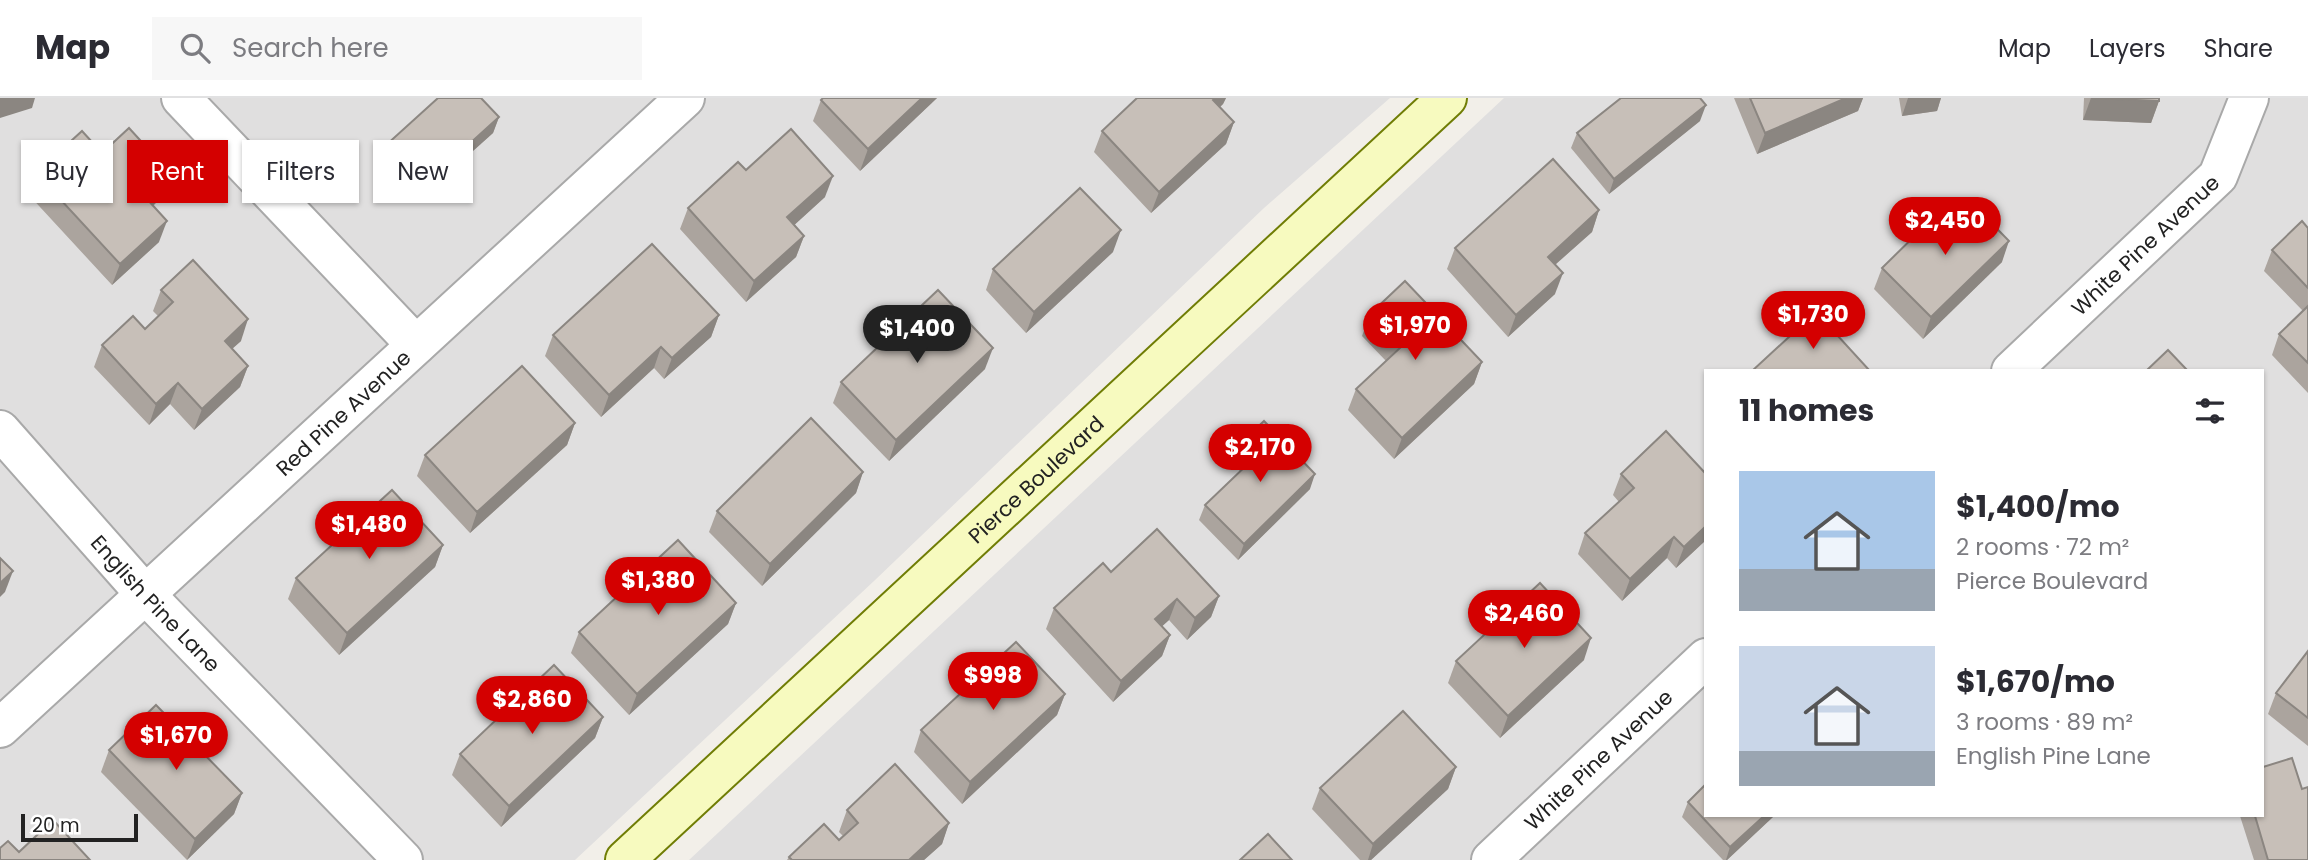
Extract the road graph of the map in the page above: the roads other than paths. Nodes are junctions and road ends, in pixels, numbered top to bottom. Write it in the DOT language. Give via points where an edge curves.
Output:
graph roads {
  1 [pos="181,98"];
  2 [pos="685,98"];
  3 [pos="1447,98"];
  4 [pos="2249,98"];
  5 [pos="416,345"];
  6 [pos="2013,369"];
  7 [pos="0,430"];
  8 [pos="145,594"];
  9 [pos="1704,660"];
  10 [pos="0,728"];
  11 [pos="403,860"];
  12 [pos="625,860"];
  13 [pos="1491,860"];
  1 -- 5 [label="street"];
  2 -- 5 [label="street, Red Pine Avenue"];
  3 -- 12 [label="street, Pierce Boulevard"];
  4 -- 6 [label="street, White Pine Avenue" via="2218,176"];
  5 -- 8 [label="street, Red Pine Avenue"];
  7 -- 8 [label="street, English Pine Lane"];
  8 -- 10 [label="street, Red Pine Avenue"];
  8 -- 11 [label="street, English Pine Lane"];
  9 -- 13 [label="street, White Pine Avenue"];
}
